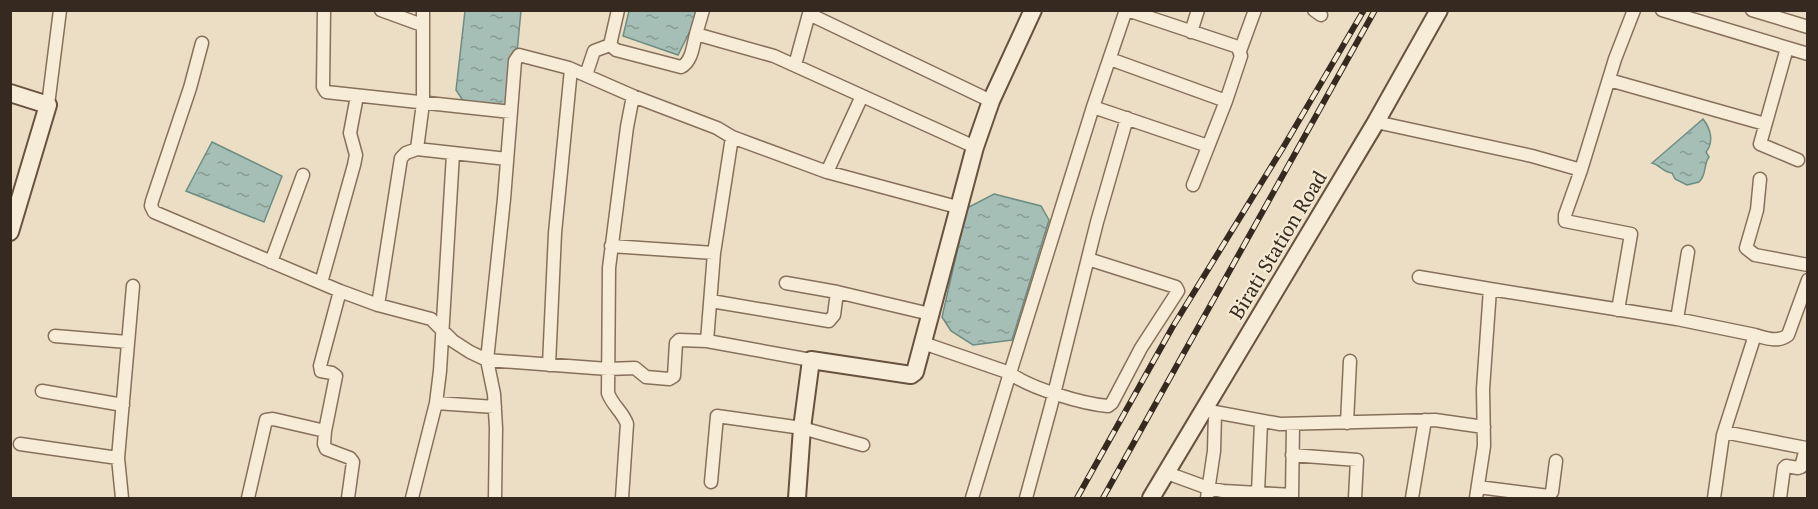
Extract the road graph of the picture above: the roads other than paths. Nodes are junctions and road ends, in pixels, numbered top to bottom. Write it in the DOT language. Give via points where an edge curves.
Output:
graph roads {
  1 [pos="60,10"];
  2 [pos="324,10"];
  3 [pos="381,10"];
  4 [pos="423,10"];
  5 [pos="618,10"];
  6 [pos="703,10"];
  7 [pos="1033,10"];
  8 [pos="1127,10"];
  9 [pos="1198,10"];
  10 [pos="1254,10"];
  11 [pos="1439,10"];
  12 [pos="1634,10"];
  13 [pos="1662,10"];
  14 [pos="1752,10"];
  15 [pos="810,13"];
  16 [pos="422,25"];
  17 [pos="1808,27"];
  18 [pos="1191,32"];
  19 [pos="696,34"];
  20 [pos="202,42"];
  21 [pos="610,45"];
  22 [pos="1787,48"];
  23 [pos="1240,51"];
  24 [pos="1808,54"];
  25 [pos="1110,59"];
  26 [pos="795,65"];
  27 [pos="571,69"];
  28 [pos="586,75"];
  29 [pos="1609,80"];
  30 [pos="10,93"];
  31 [pos="357,96"];
  32 [pos="633,96"];
  33 [pos="862,96"];
  34 [pos="991,101"];
  35 [pos="1226,101"];
  36 [pos="423,103"];
  37 [pos="48,105"];
  38 [pos="1093,107"];
  39 [pos="511,112"];
  40 [pos="1127,118"];
  41 [pos="1376,122"];
  42 [pos="1765,124"];
  43 [pos="732,137"];
  44 [pos="1209,146"];
  45 [pos="975,147"];
  46 [pos="417,149"];
  47 [pos="453,154"];
  48 [pos="507,159"];
  49 [pos="1798,160"];
  50 [pos="1581,170"];
  51 [pos="827,172"];
  52 [pos="303,175"];
  53 [pos="1760,179"];
  54 [pos="1193,185"];
  55 [pos="957,207"];
  56 [pos="10,232"];
  57 [pos="611,246"];
  58 [pos="1688,252"];
  59 [pos="714,253"];
  60 [pos="1088,259"];
  61 [pos="271,262"];
  62 [pos="1808,265"];
  63 [pos="1419,277"];
  64 [pos="1808,280"];
  65 [pos="321,283"];
  66 [pos="786,283"];
  67 [pos="133,286"];
  68 [pos="1490,289"];
  69 [pos="340,291"];
  70 [pos="837,292"];
  71 [pos="1805,295"];
  72 [pos="711,301"];
  73 [pos="378,305"];
  74 [pos="1618,310"];
  75 [pos="930,314"];
  76 [pos="1677,319"];
  77 [pos="442,329"];
  78 [pos="1755,335"];
  79 [pos="55,336"];
  80 [pos="707,341"];
  81 [pos="128,342"];
  82 [pos="923,343"];
  83 [pos="487,360"];
  84 [pos="811,360"];
  85 [pos="1350,362"];
  86 [pos="549,365"];
  87 [pos="608,369"];
  88 [pos="1010,373"];
  89 [pos="42,391"];
  90 [pos="1054,393"];
  91 [pos="436,403"];
  92 [pos="123,405"];
  93 [pos="495,407"];
  94 [pos="1209,412"];
  95 [pos="1425,420"];
  96 [pos="1261,422"];
  97 [pos="1347,423"];
  98 [pos="1293,424"];
  99 [pos="1484,427"];
  100 [pos="802,428"];
  101 [pos="325,431"];
  102 [pos="1724,432"];
  103 [pos="20,444"];
  104 [pos="863,445"];
  105 [pos="1292,455"];
  106 [pos="118,458"];
  107 [pos="1556,461"];
  108 [pos="1167,473"];
  109 [pos="711,482"];
  110 [pos="1207,493"];
  111 [pos="1258,493"];
  112 [pos="1477,493"];
  113 [pos="1292,497"];
  114 [pos="122,498"];
  115 [pos="248,498"];
  116 [pos="348,498"];
  117 [pos="412,498"];
  118 [pos="495,498"];
  119 [pos="622,498"];
  120 [pos="797,498"];
  121 [pos="972,498"];
  122 [pos="1026,498"];
  123 [pos="1151,498"];
  124 [pos="1355,498"];
  125 [pos="1412,498"];
  126 [pos="1714,498"];
  127 [pos="1780,498"];
  1 -- 37 [label="street"];
  2 -- 31 [label="street" via="324,90"];
  3 -- 16 [label="street"];
  4 -- 16 [label="street"];
  5 -- 21 [label="street"];
  6 -- 19 [label="street"];
  7 -- 34 [label="street"];
  8 -- 18 [label="street"];
  8 -- 25 [label="street"];
  9 -- 18 [label="street"];
  10 -- 23 [label="street"];
  11 -- 41 [label="street, Birati Station Road"];
  12 -- 29 [label="street"];
  13 -- 22 [label="street"];
  14 -- 17 [label="street"];
  15 -- 26 [label="street"];
  15 -- 34 [label="street"];
  16 -- 36 [label="street"];
  18 -- 23 [label="street"];
  19 -- 21 [label="street" via="686,65 676,67"];
  19 -- 26 [label="street"];
  20 -- 61 [label="street" via="152,210"];
  21 -- 28 [label="street" via="594,51"];
  22 -- 24 [label="street"];
  22 -- 42 [label="street"];
  23 -- 35 [label="street"];
  25 -- 35 [label="street"];
  25 -- 38 [label="street"];
  26 -- 33 [label="street"];
  27 -- 28 [label="street"];
  27 -- 39 [label="street" via="519,54 515,61"];
  27 -- 86 [label="street" via="555,233"];
  28 -- 32 [label="street"];
  29 -- 42 [label="street"];
  29 -- 50 [label="street"];
  30 -- 37 [label="street"];
  31 -- 36 [label="street"];
  31 -- 65 [label="street" via="350,133 356,154 354,165"];
  32 -- 43 [label="street" via="709,124"];
  32 -- 57 [label="street"];
  33 -- 45 [label="street"];
  33 -- 51 [label="street"];
  34 -- 45 [label="street"];
  35 -- 44 [label="street"];
  36 -- 39 [label="street"];
  36 -- 46 [label="street"];
  37 -- 56 [label="street"];
  38 -- 40 [label="street"];
  38 -- 88 [label="street"];
  39 -- 48 [label="street"];
  40 -- 44 [label="street"];
  40 -- 60 [label="street"];
  41 -- 50 [label="street"];
  41 -- 94 [label="street, Birati Station Road"];
  42 -- 49 [label="street" via="1761,145"];
  43 -- 51 [label="street"];
  43 -- 59 [label="street"];
  44 -- 54 [label="street"];
  45 -- 55 [label="street"];
  46 -- 47 [label="street"];
  46 -- 73 [label="street" via="401,158"];
  47 -- 48 [label="street"];
  47 -- 77 [label="street"];
  48 -- 83 [label="street"];
  50 -- 74 [label="street" via="1565,221 1631,234"];
  51 -- 55 [label="street"];
  52 -- 61 [label="street"];
  53 -- 62 [label="street" via="1757,210 1746,248 1755,255"];
  55 -- 75 [label="street"];
  57 -- 59 [label="street"];
  57 -- 87 [label="street"];
  58 -- 76 [label="street"];
  59 -- 72 [label="street"];
  60 -- 90 [label="street"];
  60 -- 90 [label="street" via="1176,287 1178,291 1110,405"];
  61 -- 65 [label="street"];
  63 -- 68 [label="street"];
  64 -- 71 [label="street"];
  65 -- 69 [label="street"];
  66 -- 70 [label="street"];
  67 -- 81 [label="street"];
  68 -- 74 [label="street"];
  68 -- 99 [label="street"];
  69 -- 73 [label="street"];
  69 -- 101 [label="street" via="320,366 321,371 336,376"];
  70 -- 72 [label="street" via="834,315 829,321"];
  70 -- 75 [label="street"];
  71 -- 78 [label="street" via="1788,335 1776,340"];
  72 -- 80 [label="street"];
  73 -- 77 [label="street" via="425,316"];
  74 -- 76 [label="street"];
  75 -- 82 [label="street"];
  76 -- 78 [label="street"];
  77 -- 83 [label="street" via="453,341"];
  77 -- 91 [label="street"];
  78 -- 102 [label="street"];
  79 -- 81 [label="street"];
  80 -- 84 [label="street"];
  80 -- 87 [label="street" via="677,342 671,378 646,377 635,368"];
  81 -- 92 [label="street"];
  82 -- 84 [label="street" via="911,375"];
  82 -- 88 [label="street"];
  83 -- 86 [label="street"];
  83 -- 93 [label="street"];
  84 -- 100 [label="street"];
  85 -- 97 [label="street"];
  86 -- 87 [label="street"];
  87 -- 119 [label="street" via="609,397 627,424"];
  88 -- 90 [label="street"];
  88 -- 121 [label="street"];
  89 -- 92 [label="street"];
  90 -- 122 [label="street"];
  91 -- 93 [label="street"];
  91 -- 117 [label="street"];
  92 -- 106 [label="street"];
  93 -- 118 [label="street"];
  94 -- 96 [label="street"];
  94 -- 108 [label="street, Birati Station Road"];
  94 -- 110 [label="street" via="1214,451"];
  95 -- 97 [label="street"];
  95 -- 99 [label="street"];
  95 -- 125 [label="street"];
  96 -- 98 [label="street"];
  96 -- 111 [label="street"];
  97 -- 98 [label="street"];
  98 -- 105 [label="street"];
  99 -- 112 [label="street"];
  100 -- 104 [label="street"];
  100 -- 109 [label="street" via="717,416"];
  100 -- 120 [label="street"];
  101 -- 115 [label="street" via="266,420"];
  101 -- 116 [label="street" via="326,449 354,462"];
  102 -- 126 [label="street"];
  102 -- 127 [label="street" via="1806,448 1801,467 1784,468"];
  103 -- 106 [label="street"];
  105 -- 113 [label="street"];
  105 -- 124 [label="street" via="1357,460"];
  106 -- 114 [label="street"];
  107 -- 112 [label="street" via="1549,496"];
  108 -- 110 [label="street"];
  108 -- 123 [label="street, Birati Station Road"];
  110 -- 111 [label="street"];
  111 -- 113 [label="street"];
}
